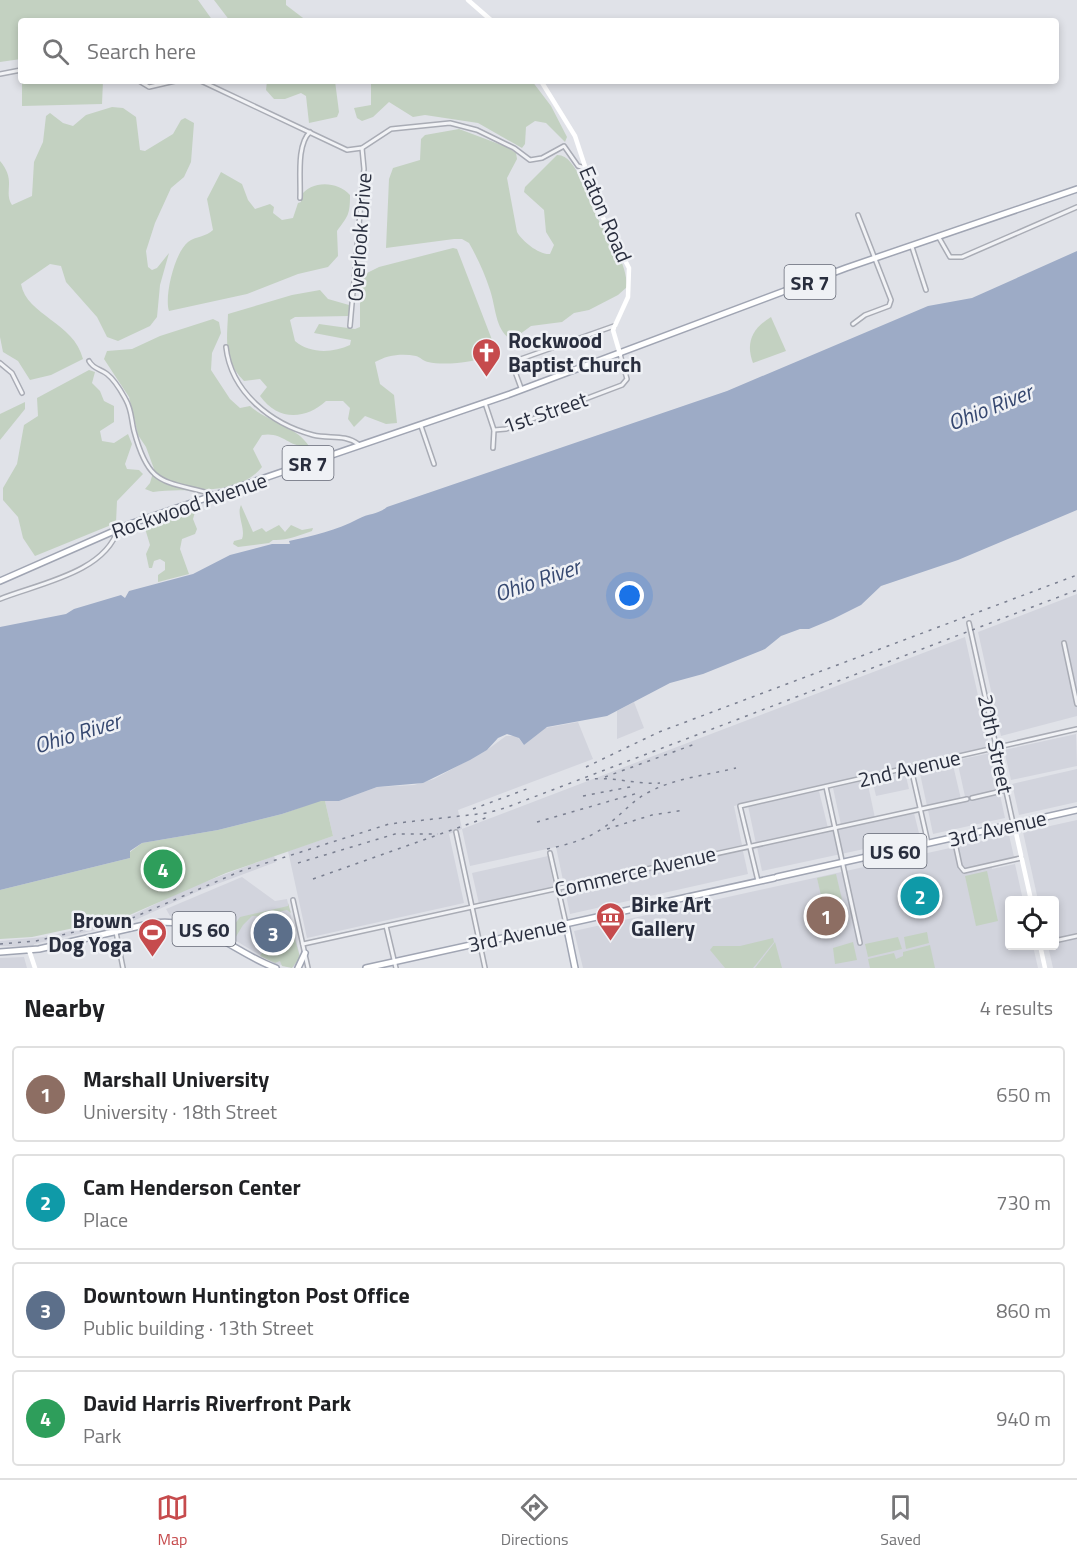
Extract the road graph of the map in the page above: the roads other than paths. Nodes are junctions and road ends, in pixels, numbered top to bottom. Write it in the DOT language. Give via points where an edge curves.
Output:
graph roads {
  1 [pos="468,0"];
  2 [pos="489,18"];
  3 [pos="18,71"];
  4 [pos="0,74"];
  5 [pos="144,84"];
  6 [pos="162,84"];
  7 [pos="207,84"];
  8 [pos="543,84"];
  9 [pos="310,132"];
  10 [pos="362,148"];
  11 [pos="585,168"];
  12 [pos="1077,189"];
  13 [pos="300,198"];
  14 [pos="1077,207"];
  15 [pos="858,214"];
  16 [pos="938,236"];
  17 [pos="911,245"];
  18 [pos="875,258"];
  19 [pos="926,290"];
  20 [pos="853,324"];
  21 [pos="350,326"];
  22 [pos="614,326"];
  23 [pos="226,347"];
  24 [pos="620,354"];
  25 [pos="89,361"];
  26 [pos="0,363"];
  27 [pos="522,390"];
  28 [pos="22,393"];
  29 [pos="485,403"];
  30 [pos="421,425"];
  31 [pos="494,430"];
  32 [pos="359,446"];
  33 [pos="493,448"];
  34 [pos="434,464"];
  35 [pos="216,496"];
  36 [pos="118,529"];
  37 [pos="0,581"];
  38 [pos="0,599"];
  39 [pos="969,623"];
  40 [pos="1064,643"];
  41 [pos="1077,704"];
  42 [pos="1077,729"];
  43 [pos="997,748"];
  44 [pos="911,768"];
  45 [pos="826,787"];
  46 [pos="1006,790"];
  47 [pos="972,798"];
  48 [pos="967,799"];
  49 [pos="921,809"];
  50 [pos="1077,810"];
  51 [pos="1014,824"];
  52 [pos="835,828"];
  53 [pos="456,832"];
  54 [pos="954,838"];
  55 [pos="928,843"];
  56 [pos="749,847"];
  57 [pos="550,853"];
  58 [pos="1021,858"];
  59 [pos="843,862"];
  60 [pos="758,881"];
  61 [pos="558,889"];
  62 [pos="1029,896"];
  63 [pos="293,900"];
  64 [pos="472,907"];
  65 [pos="566,924"];
  66 [pos="386,926"];
  67 [pos="116,932"];
  68 [pos="1077,936"];
  69 [pos="1059,940"];
  70 [pos="480,942"];
  71 [pos="860,943"];
  72 [pos="303,944"];
  73 [pos="30,950"];
  74 [pos="1041,950"];
  75 [pos="0,952"];
  76 [pos="305,953"];
  77 [pos="261,963"];
  78 [pos="395,965"];
  79 [pos="35,968"];
  80 [pos="123,968"];
  81 [pos="266,968"];
  82 [pos="276,968"];
  83 [pos="298,968"];
  84 [pos="308,968"];
  85 [pos="366,968"];
  86 [pos="486,968"];
  87 [pos="575,968"];
  88 [pos="1046,968"];
  1 -- 2 [label="street"];
  3 -- 4 [label="street"];
  5 -- 6 [label="street"];
  7 -- 9 [label="street"];
  8 -- 11 [label="street, Eaton Road" via="575,136"];
  9 -- 10 [label="street" via="343,149"];
  9 -- 13 [label="street" via="302,155"];
  10 -- 11 [label="street" via="391,129 450,123 477,130 530,160 564,146 578,166"];
  10 -- 21 [label="street, Overlook Drive" via="364,169"];
  11 -- 22 [label="street, Eaton Road" via="600,212 627,260 630,273 628,297"];
  12 -- 16 [label="main road, SR 7"];
  14 -- 16 [label="street" via="962,257 950,257"];
  15 -- 18 [label="street"];
  16 -- 17 [label="main road, SR 7"];
  17 -- 18 [label="main road, SR 7"];
  17 -- 19 [label="street"];
  18 -- 20 [label="street" via="890,303"];
  18 -- 24 [label="main road, SR 7"];
  22 -- 24 [label="street"];
  22 -- 27 [label="street" via="515,361 513,366"];
  23 -- 32 [label="street" via="236,381 255,405 299,430 342,437"];
  24 -- 27 [label="main road, Rockwood Avenue / SR 7"];
  24 -- 31 [label="street, 1st Street" via="627,379 622,385 506,429"];
  25 -- 35 [label="street" via="112,379 133,412 141,457 148,467 165,482"];
  26 -- 28 [label="street" via="12,373"];
  27 -- 29 [label="main road, Rockwood Avenue / SR 7"];
  29 -- 30 [label="main road, Rockwood Avenue / SR 7"];
  29 -- 31 [label="street, 1st Street"];
  30 -- 32 [label="main road, Rockwood Avenue / SR 7"];
  30 -- 34 [label="street"];
  31 -- 33 [label="street"];
  32 -- 35 [label="main road, Rockwood Avenue / SR 7"];
  35 -- 36 [label="main road, Rockwood Avenue / SR 7"];
  36 -- 37 [label="main road, Rockwood Avenue / SR 7"];
  36 -- 38 [label="street" via="89,566"];
  39 -- 43 [label="street, 20th Street"];
  40 -- 41 [label="street"];
  42 -- 43 [label="street, 2nd Avenue"];
  43 -- 44 [label="street, 2nd Avenue"];
  43 -- 46 [label="street, 20th Street"];
  44 -- 45 [label="street, 2nd Avenue"];
  44 -- 49 [label="street"];
  45 -- 52 [label="street"];
  45 -- 56 [label="street, 2nd Avenue" via="740,806"];
  46 -- 47 [label="street"];
  46 -- 51 [label="street, 20th Street"];
  48 -- 49 [label="street, Commerce Avenue"];
  49 -- 52 [label="street, Commerce Avenue"];
  49 -- 55 [label="street"];
  50 -- 51 [label="main road, 3rd Avenue / US 60"];
  51 -- 54 [label="main road, 3rd Avenue / US 60"];
  51 -- 58 [label="street, 20th Street"];
  52 -- 56 [label="street, Commerce Avenue"];
  52 -- 59 [label="street"];
  53 -- 64 [label="street"];
  54 -- 55 [label="main road, 3rd Avenue / US 60"];
  54 -- 58 [label="street" via="964,871"];
  55 -- 59 [label="main road, 3rd Avenue / US 60"];
  56 -- 60 [label="street"];
  56 -- 61 [label="street, Commerce Avenue"];
  57 -- 61 [label="street"];
  58 -- 62 [label="street, 20th Street"];
  59 -- 60 [label="main road, 3rd Avenue / US 60"];
  59 -- 71 [label="street"];
  60 -- 65 [label="main road, 3rd Avenue / US 60"];
  61 -- 64 [label="street, Commerce Avenue"];
  61 -- 65 [label="street"];
  63 -- 72 [label="street"];
  64 -- 66 [label="street, Commerce Avenue"];
  64 -- 70 [label="street"];
  65 -- 70 [label="main road, 3rd Avenue / US 60"];
  65 -- 87 [label="main road"];
  66 -- 72 [label="street, Commerce Avenue"];
  66 -- 78 [label="street"];
  67 -- 73 [label="main road, US 60"];
  67 -- 77 [label="main road, US 60" via="162,922 188,924"];
  67 -- 80 [label="street"];
  68 -- 69 [label="street"];
  70 -- 78 [label="main road, 3rd Avenue / US 60"];
  70 -- 86 [label="street"];
  72 -- 76 [label="street"];
  73 -- 75 [label="main road, US 60"];
  73 -- 79 [label="street"];
  74 -- 88 [label="street"];
  76 -- 83 [label="main road"];
  76 -- 84 [label="street"];
  77 -- 81 [label="main road"];
  77 -- 82 [label="main road, US 60"];
  78 -- 85 [label="main road, 3rd Avenue / US 60"];
}
